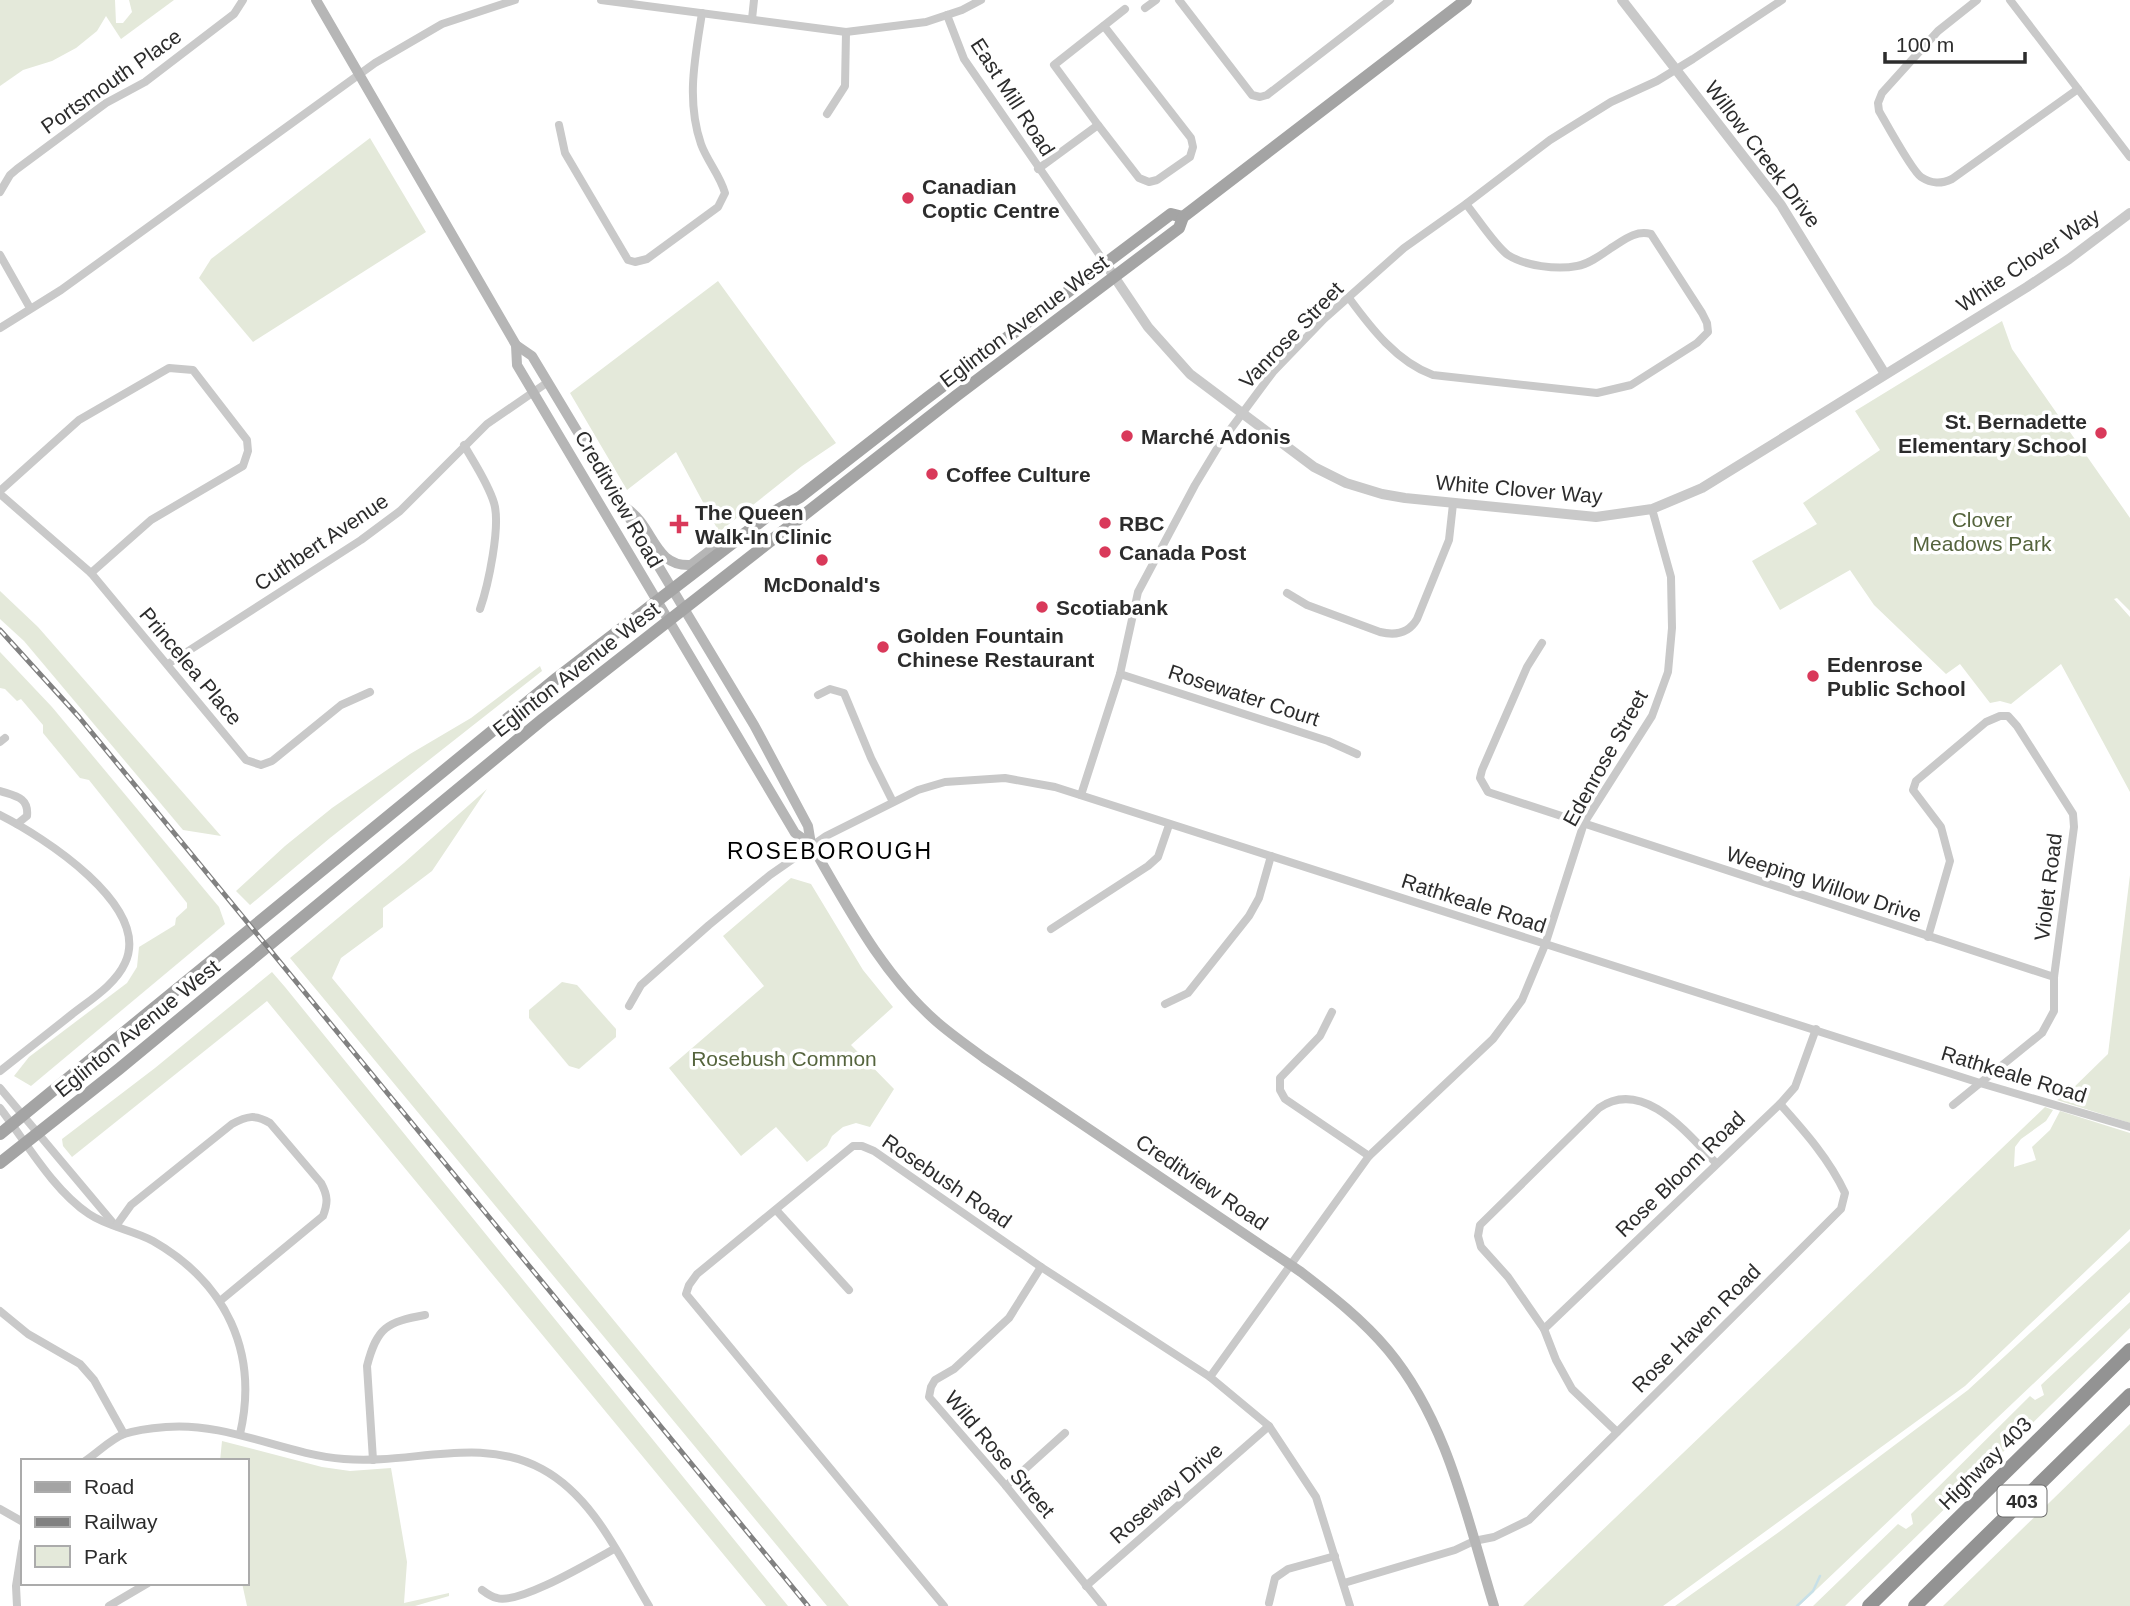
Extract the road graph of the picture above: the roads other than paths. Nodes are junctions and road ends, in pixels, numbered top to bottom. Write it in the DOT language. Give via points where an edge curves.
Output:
graph roads {
  1 [pos="243,0"];
  2 [pos="316,0"];
  3 [pos="514,0"];
  4 [pos="601,0"];
  5 [pos="754,0"];
  6 [pos="981,0"];
  7 [pos="1156,0"];
  8 [pos="1179,0"];
  9 [pos="1390,0"];
  10 [pos="1466,0"];
  11 [pos="1622,0"];
  12 [pos="1782,0"];
  13 [pos="1977,0"];
  14 [pos="2010,0"];
  15 [pos="630,2"];
  16 [pos="1144,8"];
  17 [pos="1125,9"];
  18 [pos="702,13"];
  19 [pos="947,15"];
  20 [pos="752,19"];
  21 [pos="1104,26"];
  22 [pos="846,32"];
  23 [pos="1675,70"];
  24 [pos="359,73"];
  25 [pos="2078,89"];
  26 [pos="827,114"];
  27 [pos="559,125"];
  28 [pos="1098,125"];
  29 [pos="2130,158"];
  30 [pos="1038,169"];
  31 [pos="0,192"];
  32 [pos="1466,204"];
  33 [pos="2130,213"];
  34 [pos="1183,217"];
  35 [pos="0,255"];
  36 [pos="1105,263"];
  37 [pos="1114,277"];
  38 [pos="1349,298"];
  39 [pos="30,308"];
  40 [pos="0,328"];
  41 [pos="516,345"];
  42 [pos="1885,374"];
  43 [pos="548,382"];
  44 [pos="534,391"];
  45 [pos="1242,414"];
  46 [pos="464,445"];
  47 [pos="0,493"];
  48 [pos="1453,503"];
  49 [pos="624,506"];
  50 [pos="1652,509"];
  51 [pos="735,541"];
  52 [pos="91,573"];
  53 [pos="673,589"];
  54 [pos="1287,593"];
  55 [pos="656,602"];
  56 [pos="684,608"];
  57 [pos="480,609"];
  58 [pos="668,621"];
  59 [pos="1542,643"];
  60 [pos="168,664"];
  61 [pos="1120,674"];
  62 [pos="370,692"];
  63 [pos="818,695"];
  64 [pos="1357,754"];
  65 [pos="0,791"];
  66 [pos="1081,795"];
  67 [pos="893,802"];
  68 [pos="0,816"];
  69 [pos="1584,823"];
  70 [pos="17,824"];
  71 [pos="1169,825"];
  72 [pos="811,844"];
  73 [pos="1271,856"];
  74 [pos="1051,929"];
  75 [pos="1928,937"];
  76 [pos="1545,945"];
  77 [pos="2054,977"];
  78 [pos="1165,1004"];
  79 [pos="629,1006"];
  80 [pos="1332,1012"];
  81 [pos="1816,1029"];
  82 [pos="0,1071"];
  83 [pos="1980,1083"];
  84 [pos="0,1088"];
  85 [pos="1780,1104"];
  86 [pos="1953,1105"];
  87 [pos="0,1108"];
  88 [pos="18,1120"];
  89 [pos="2130,1127"];
  90 [pos="0,1134"];
  91 [pos="38,1134"];
  92 [pos="26,1143"];
  93 [pos="1369,1156"];
  94 [pos="0,1163"];
  95 [pos="1716,1163"];
  96 [pos="777,1211"];
  97 [pos="116,1226"];
  98 [pos="1290,1264"];
  99 [pos="1041,1266"];
  100 [pos="849,1290"];
  101 [pos="220,1301"];
  102 [pos="0,1311"];
  103 [pos="425,1315"];
  104 [pos="1544,1329"];
  105 [pos="2130,1350"];
  106 [pos="1210,1377"];
  107 [pos="2130,1395"];
  108 [pos="1269,1426"];
  109 [pos="1617,1432"];
  110 [pos="1065,1433"];
  111 [pos="124,1434"];
  112 [pos="240,1434"];
  113 [pos="88,1459"];
  114 [pos="373,1460"];
  115 [pos="1006,1486"];
  116 [pos="0,1509"];
  117 [pos="21,1521"];
  118 [pos="1474,1541"];
  119 [pos="614,1549"];
  120 [pos="21,1555"];
  121 [pos="1335,1556"];
  122 [pos="1344,1583"];
  123 [pos="145,1585"];
  124 [pos="1086,1586"];
  125 [pos="482,1590"];
  126 [pos="1269,1603"];
  127 [pos="17,1606"];
  128 [pos="108,1606"];
  129 [pos="649,1606"];
  130 [pos="944,1606"];
  131 [pos="1103,1606"];
  132 [pos="1350,1606"];
  133 [pos="1494,1606"];
  134 [pos="1869,1606"];
  135 [pos="1915,1606"];
  1 -- 31 [label="street, Portsmouth Place" via="234,14 145,82 106,103 17,169"];
  2 -- 24 [label="main road, Creditview Road"];
  3 -- 24 [label="street" via="442,23"];
  4 -- 15 [label="street"];
  5 -- 20 [label="street"];
  6 -- 19 [label="street"];
  7 -- 16 [label="street"];
  8 -- 9 [label="street" via="1252,95 1260,97"];
  10 -- 34 [label="main road, Eglinton Avenue West"];
  11 -- 23 [label="street, Willow Creek Drive"];
  12 -- 23 [label="street, Vanrose Street"];
  13 -- 25 [label="street" via="1938,31 1878,103 1878,111 1919,176 1942,184 1952,179"];
  14 -- 25 [label="street"];
  15 -- 18 [label="street"];
  17 -- 21 [label="street"];
  18 -- 20 [label="street"];
  18 -- 27 [label="street" via="691,98 701,144 724,193 718,207 647,259 628,260 565,153"];
  19 -- 22 [label="street" via="909,25"];
  19 -- 30 [label="street, East Mill Road" via="964,59"];
  20 -- 22 [label="street"];
  21 -- 28 [label="street" via="1054,65"];
  21 -- 28 [label="street" via="1191,138 1193,147 1190,157 1149,182 1139,178"];
  22 -- 26 [label="street" via="845,86"];
  23 -- 32 [label="street, Vanrose Street" via="1550,140"];
  23 -- 42 [label="street, Willow Creek Drive" via="1781,205"];
  24 -- 39 [label="street"];
  24 -- 41 [label="main road, Creditview Road"];
  25 -- 29 [label="street"];
  28 -- 30 [label="street"];
  30 -- 36 [label="street, East Mill Road"];
  32 -- 38 [label="street, Vanrose Street" via="1404,248"];
  32 -- 38 [label="street" via="1506,254 1541,264 1578,266 1632,235 1651,234 1702,313 1708,332 1631,385 1597,393 1418,370 1403,360"];
  33 -- 42 [label="street, White Clover Way" via="2033,283"];
  34 -- 36 [label="main road, Eglinton Avenue West" via="1171,214"];
  34 -- 37 [label="main road, Eglinton Avenue West" via="1179,228"];
  35 -- 39 [label="street"];
  36 -- 37 [label="street, White Clover Way"];
  36 -- 51 [label="main road, Eglinton Avenue West"];
  37 -- 45 [label="street, White Clover Way" via="1176,361"];
  37 -- 56 [label="main road, Eglinton Avenue West"];
  38 -- 45 [label="street, Vanrose Street" via="1273,372"];
  39 -- 40 [label="street"];
  41 -- 43 [label="main road, Creditview Road" via="532,356"];
  41 -- 44 [label="main road, Creditview Road" via="517,365"];
  42 -- 50 [label="street, White Clover Way" via="1702,488"];
  43 -- 44 [label="street, Cuthbert Avenue"];
  43 -- 49 [label="main road, Creditview Road"];
  44 -- 46 [label="street, Cuthbert Avenue"];
  44 -- 55 [label="main road, Creditview Road"];
  45 -- 48 [label="street, White Clover Way" via="1314,467 1346,483 1382,494"];
  45 -- 61 [label="street, Vanrose Street" via="1195,485 1138,592"];
  46 -- 57 [label="street" via="491,493 496,515"];
  46 -- 60 [label="street, Cuthbert Avenue" via="400,511 361,540"];
  47 -- 52 [label="street, Princelea Place"];
  47 -- 52 [label="street" via="79,420 169,368 193,370 247,440 243,466 151,520"];
  48 -- 50 [label="street, White Clover Way" via="1595,517"];
  48 -- 54 [label="street" via="1449,540 1412,628 1391,635 1380,632 1307,606"];
  49 -- 51 [label="main road" via="639,516 661,553 673,563 691,565 725,539"];
  49 -- 53 [label="main road, Creditview Road"];
  50 -- 69 [label="street, Edenrose Street" via="1671,577 1668,672 1653,716"];
  51 -- 53 [label="main road, Eglinton Avenue West"];
  52 -- 60 [label="street, Princelea Place"];
  53 -- 55 [label="main road, Eglinton Avenue West"];
  53 -- 56 [label="main road, Creditview Road"];
  55 -- 58 [label="main road, Creditview Road"];
  55 -- 88 [label="main road, Eglinton Avenue West" via="500,724"];
  56 -- 58 [label="main road, Eglinton Avenue West"];
  56 -- 72 [label="main road, Creditview Road" via="770,753 808,826"];
  58 -- 72 [label="main road, Creditview Road" via="795,834"];
  58 -- 91 [label="main road, Eglinton Avenue West" via="515,741"];
  59 -- 69 [label="street, Weeping Willow Drive" via="1527,667 1480,778 1488,792"];
  60 -- 62 [label="street, Princelea Place" via="246,760 261,765 341,705"];
  61 -- 64 [label="street, Rosewater Court"];
  61 -- 66 [label="street, Vanrose Street"];
  63 -- 67 [label="street" via="830,689 844,693"];
  65 -- 70 [label="street" via="26,802 27,816"];
  66 -- 67 [label="street, Rathkeale Road" via="1005,778 982,778 946,782"];
  66 -- 71 [label="street, Rathkeale Road"];
  67 -- 72 [label="street, Rathkeale Road"];
  68 -- 70 [label="street"];
  69 -- 75 [label="street, Weeping Willow Drive"];
  69 -- 76 [label="street, Edenrose Street"];
  70 -- 82 [label="street" via="98,884 116,904 130,936 125,963 110,983"];
  71 -- 73 [label="street, Rathkeale Road"];
  71 -- 74 [label="street" via="1157,857 1148,866"];
  72 -- 79 [label="street, Rathkeale Road" via="641,985"];
  72 -- 98 [label="main road, Creditview Road" via="871,946 937,1023"];
  73 -- 76 [label="street, Rathkeale Road"];
  73 -- 78 [label="street" via="1250,916 1188,993"];
  75 -- 77 [label="street, Weeping Willow Drive"];
  75 -- 77 [label="street, Violet Road" via="1950,861 1941,827 1913,790 1916,781 1986,722 2008,716 2073,814"];
  76 -- 81 [label="street, Rathkeale Road"];
  76 -- 93 [label="street, Edenrose Street" via="1522,1000 1493,1039"];
  77 -- 83 [label="street, Violet Road" via="2054,1011 2042,1032"];
  80 -- 93 [label="street" via="1320,1036 1280,1079 1280,1090 1285,1099"];
  81 -- 83 [label="street, Rathkeale Road"];
  81 -- 85 [label="street, Rose Bloom Road" via="1795,1087"];
  83 -- 86 [label="street, Violet Road"];
  83 -- 89 [label="street, Rathkeale Road"];
  84 -- 88 [label="street"];
  85 -- 95 [label="street, Rose Bloom Road"];
  85 -- 109 [label="street, Rose Haven Road" via="1840,1181 1845,1193 1841,1209"];
  87 -- 88 [label="street"];
  88 -- 90 [label="main road, Eglinton Avenue West"];
  88 -- 91 [label="street"];
  88 -- 92 [label="street"];
  91 -- 92 [label="main road, Eglinton Avenue West"];
  91 -- 97 [label="street"];
  92 -- 94 [label="main road, Eglinton Avenue West"];
  92 -- 97 [label="street" via="89,1215"];
  93 -- 98 [label="street, Edenrose Street"];
  95 -- 104 [label="street, Rose Bloom Road"];
  95 -- 104 [label="street" via="1676,1121 1638,1101 1609,1101 1589,1118 1480,1225 1481,1247"];
  96 -- 99 [label="street, Rosebush Road" via="841,1154 862,1146"];
  96 -- 100 [label="street"];
  96 -- 130 [label="street, Rosebush Road" via="697,1274 686,1294"];
  97 -- 101 [label="street" via="173,1255"];
  97 -- 101 [label="street" via="131,1205 232,1124 246,1116 271,1122 321,1182 327,1205 323,1216"];
  98 -- 106 [label="street, Edenrose Street"];
  98 -- 118 [label="main road, Creditview Road" via="1340,1302 1388,1350 1418,1392 1437,1430"];
  99 -- 106 [label="street, Rosebush Road"];
  99 -- 115 [label="street, Wild Rose Street" via="1000,1327 930,1387 929,1397"];
  101 -- 112 [label="street" via="242,1350 245,1405"];
  102 -- 111 [label="street" via="28,1334 79,1364 94,1380"];
  103 -- 114 [label="street" via="394,1321 371,1352 367,1367"];
  104 -- 109 [label="street" via="1572,1389"];
  105 -- 134 [label="highway, Highway 403 / 403"];
  106 -- 108 [label="street, Rosebush Road"];
  107 -- 135 [label="highway, 403"];
  108 -- 121 [label="street, Rosebush Road" via="1316,1497"];
  108 -- 124 [label="street, Roseway Drive"];
  109 -- 118 [label="street, Rose Haven Road" via="1530,1520"];
  110 -- 115 [label="street"];
  111 -- 112 [label="street" via="166,1427"];
  111 -- 113 [label="street"];
  112 -- 114 [label="street" via="313,1455"];
  114 -- 119 [label="street" via="454,1452 493,1452 520,1460 569,1487"];
  115 -- 124 [label="street, Wild Rose Street"];
  116 -- 117 [label="street"];
  118 -- 122 [label="street, Rose Haven Road"];
  118 -- 133 [label="main road, Creditview Road"];
  119 -- 125 [label="street" via="522,1595 499,1599"];
  119 -- 129 [label="street"];
  120 -- 127 [label="street"];
  121 -- 122 [label="street, Rosebush Road"];
  121 -- 126 [label="street" via="1288,1569 1275,1578"];
  122 -- 132 [label="street, Rosebush Road"];
  123 -- 128 [label="street"];
  124 -- 131 [label="street, Wild Rose Street"];
}
